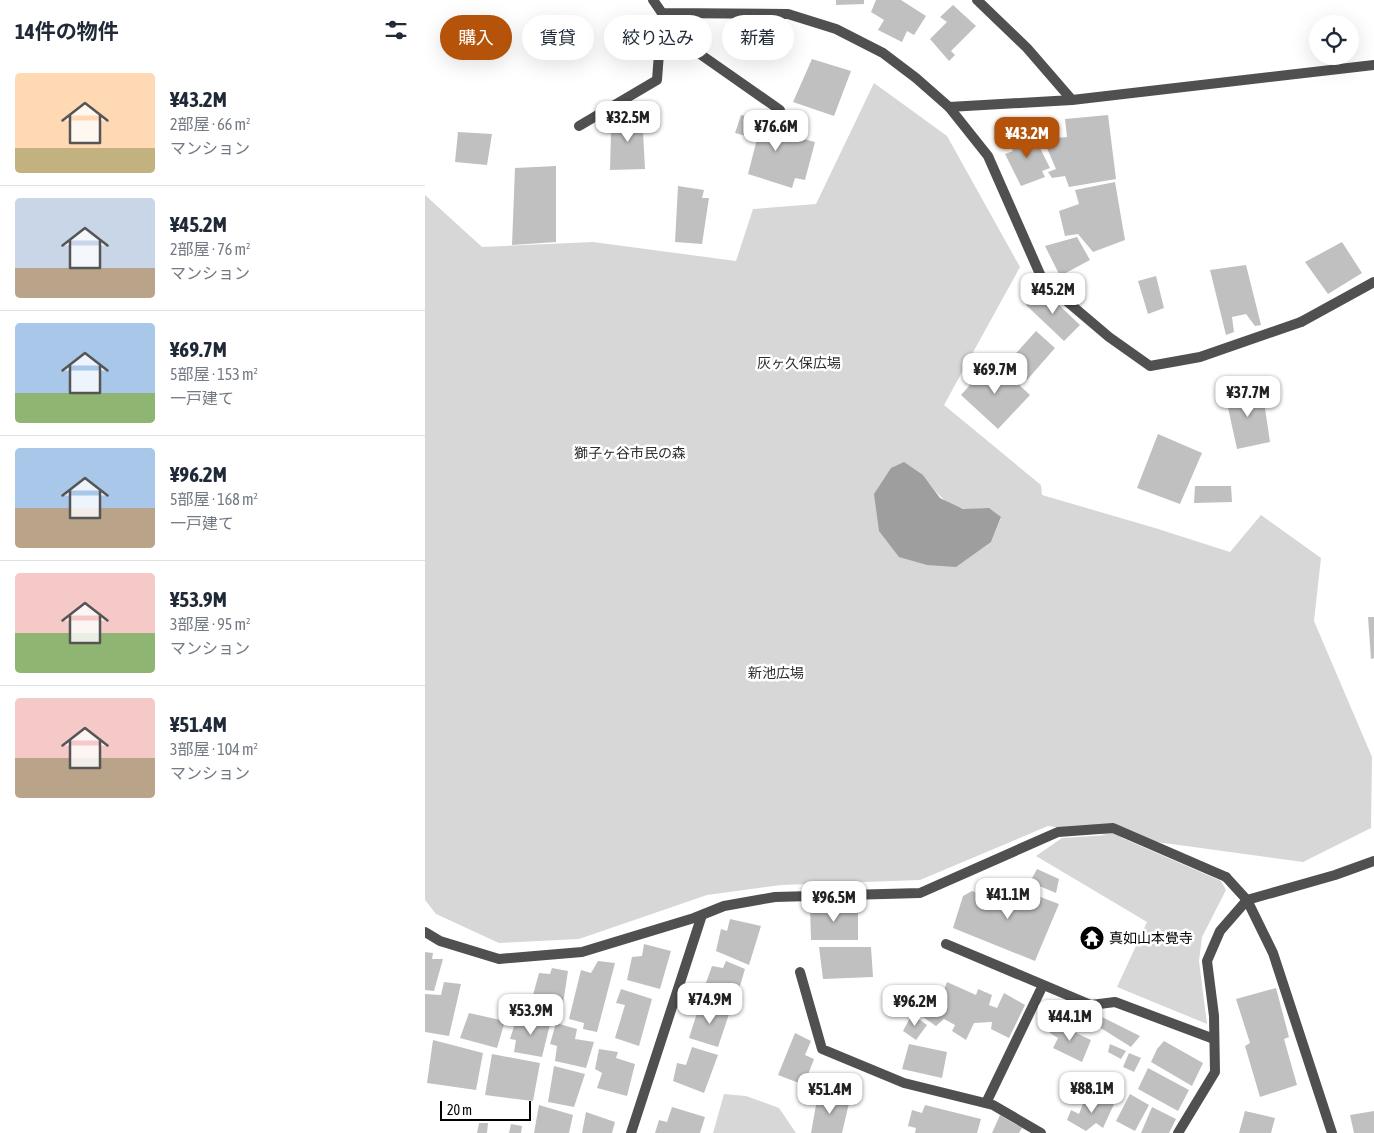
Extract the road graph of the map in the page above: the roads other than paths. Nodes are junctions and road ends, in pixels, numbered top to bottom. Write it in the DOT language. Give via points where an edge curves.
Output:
graph roads {
  1 [pos="653,0"];
  2 [pos="977,0"];
  3 [pos="660,15"];
  4 [pos="712,16"];
  5 [pos="659,60"];
  6 [pos="708,60"];
  7 [pos="1374,65"];
  8 [pos="1072,100"];
  9 [pos="949,108"];
  10 [pos="780,110"];
  11 [pos="579,126"];
  12 [pos="1374,282"];
  13 [pos="1374,861"];
  14 [pos="1247,900"];
  15 [pos="702,915"];
  16 [pos="425,932"];
  17 [pos="946,944"];
  18 [pos="800,972"];
  19 [pos="1043,985"];
  20 [pos="1214,1039"];
  21 [pos="986,1103"];
  22 [pos="631,1133"];
  23 [pos="1041,1133"];
  24 [pos="1178,1133"];
  25 [pos="1332,1133"];
  1 -- 3 [label="street"];
  2 -- 8 [label="street" via="1027,48"];
  4 -- 9 [label="street" via="788,14 836,29 883,53"];
  5 -- 11 [label="street" via="657,80"];
  6 -- 10 [label="street"];
  7 -- 8 [label="street"];
  8 -- 9 [label="street"];
  9 -- 12 [label="street" via="988,156 1043,281 1109,337 1150,366 1200,356 1301,322"];
  13 -- 14 [label="street"];
  14 -- 15 [label="street" via="1226,878 1113,828 1057,832 920,893 775,896 723,906"];
  14 -- 20 [label="street" via="1220,931 1207,961"];
  14 -- 25 [label="street" via="1273,953"];
  15 -- 16 [label="street" via="582,952 499,959 440,941"];
  15 -- 22 [label="street"];
  17 -- 19 [label="street"];
  18 -- 21 [label="street" via="822,1050 904,1083"];
  19 -- 20 [label="street" via="1091,1005 1115,1002"];
  19 -- 21 [label="street"];
  20 -- 24 [label="street" via="1215,1072"];
  21 -- 23 [label="street"];
}
